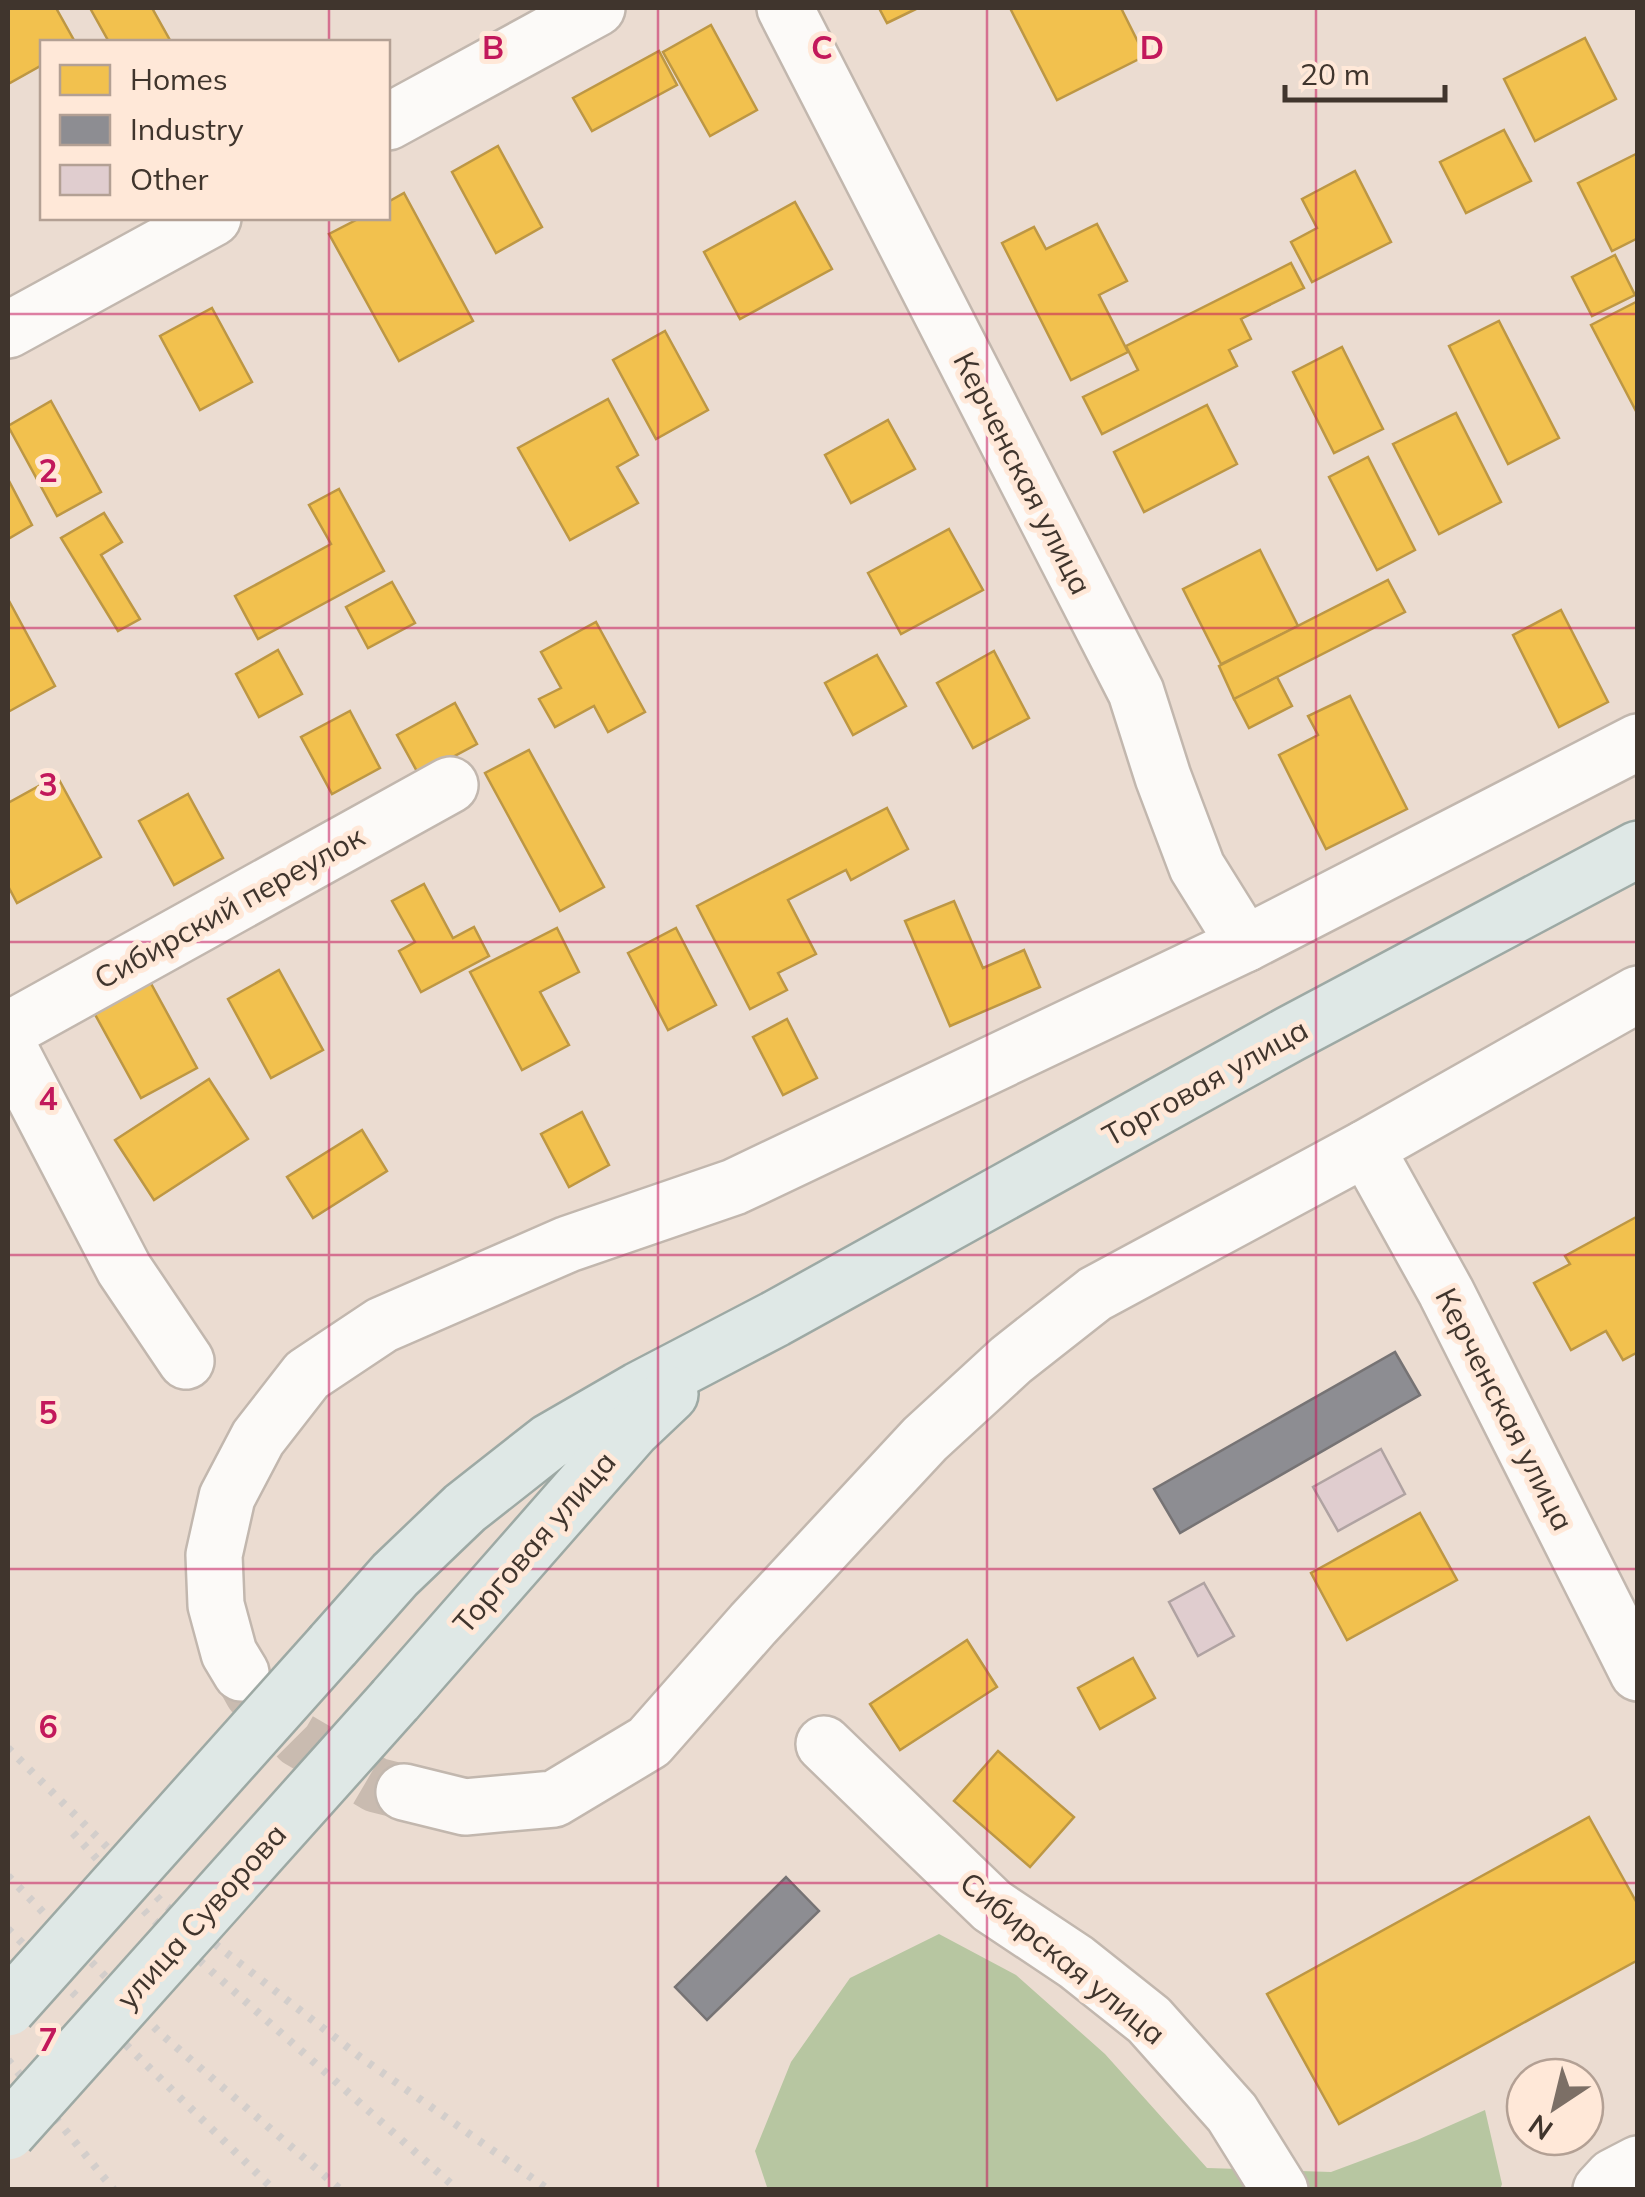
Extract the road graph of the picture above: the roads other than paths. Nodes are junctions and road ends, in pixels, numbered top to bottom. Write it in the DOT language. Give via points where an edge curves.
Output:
graph roads {
  1 [pos="597,8"];
  2 [pos="785,8"];
  3 [pos="390,121"];
  4 [pos="208,220"];
  5 [pos="8,330"];
  6 [pos="1638,742"];
  7 [pos="450,785"];
  8 [pos="1638,850"];
  9 [pos="1245,944"];
  10 [pos="1638,994"];
  11 [pos="8,1030"];
  12 [pos="8,1046"];
  13 [pos="1366,1148"];
  14 [pos="776,1318"];
  15 [pos="186,1361"];
  16 [pos="241,1673"];
  17 [pos="1638,1673"];
  18 [pos="395,1700"];
  19 [pos="824,1744"];
  20 [pos="404,1792"];
  21 [pos="8,2008"];
  22 [pos="8,2132"];
  23 [pos="1638,2164"];
  24 [pos="1280,2190"];
  25 [pos="1601,2190"];
  1 -- 3 [label="street"];
  2 -- 9 [label="street, Керченская улица" via="1136,692 1197,867"];
  4 -- 5 [label="street"];
  6 -- 9 [label="street"];
  7 -- 11 [label="street, Сибирский переулок"];
  8 -- 14 [label="main road, Торговая улица"];
  9 -- 16 [label="street" via="734,1187 568,1244 382,1326 307,1375 258,1438 227,1497 214,1555 216,1605"];
  10 -- 13 [label="street"];
  12 -- 15 [label="street" via="124,1269"];
  13 -- 17 [label="street, Керченская улица"];
  13 -- 20 [label="street" via="1095,1294 1011,1360 925,1440 649,1742 554,1799 465,1807"];
  14 -- 18 [label="main road, Торговая улица" via="689,1377 632,1430"];
  14 -- 21 [label="main road, Торговая улица, bridge" via="550,1442 465,1508 395,1575"];
  18 -- 22 [label="main road, улица Суворова, bridge"];
  19 -- 24 [label="street, Сибирская улица" via="992,1906 1149,2020 1232,2113"];
  23 -- 25 [label="street"];
}
